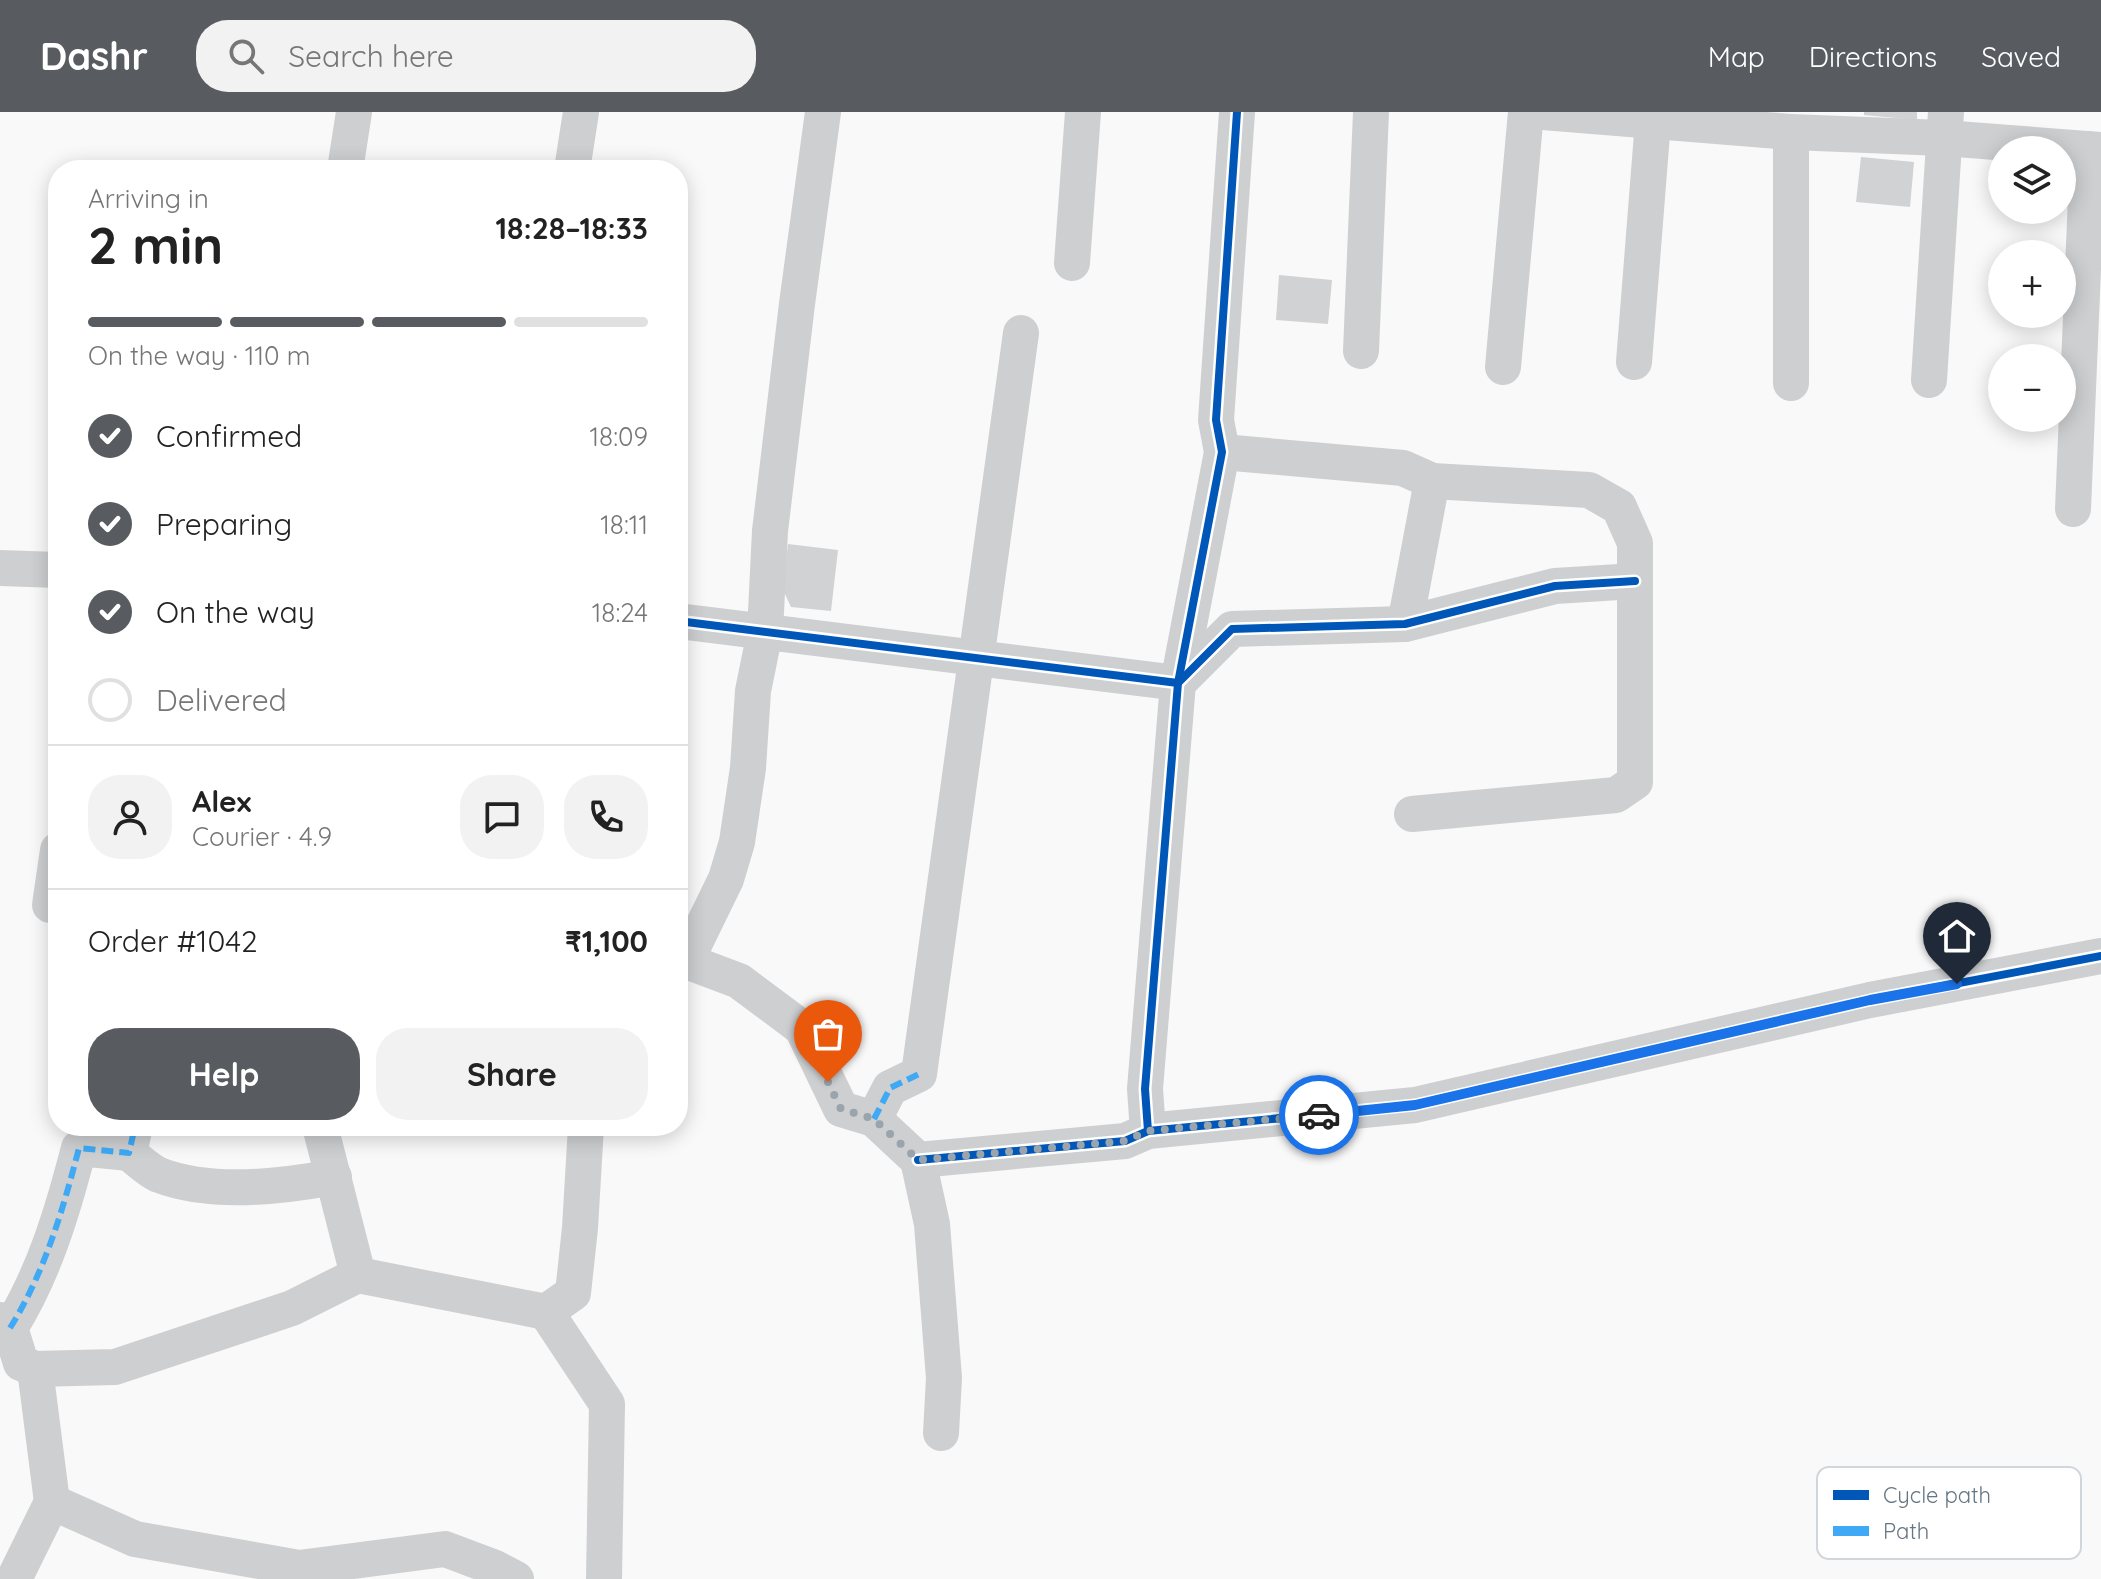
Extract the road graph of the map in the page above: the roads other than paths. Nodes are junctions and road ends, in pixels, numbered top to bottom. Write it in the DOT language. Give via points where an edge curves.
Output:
graph roads {
  1 [pos="354,112"];
  2 [pos="581,112"];
  3 [pos="823,112"];
  4 [pos="1083,112"];
  5 [pos="1237,112"];
  6 [pos="1371,112"];
  7 [pos="1526,112"];
  8 [pos="1543,112"];
  9 [pos="1653,121"];
  10 [pos="1944,125"];
  11 [pos="1791,132"];
  12 [pos="2095,150"];
  13 [pos="347,160"];
  14 [pos="574,160"];
  15 [pos="1072,263"];
  16 [pos="1021,333"];
  17 [pos="1361,351"];
  18 [pos="1634,362"];
  19 [pos="1503,367"];
  20 [pos="1929,380"];
  21 [pos="1791,383"];
  22 [pos="1222,452"];
  23 [pos="1432,481"];
  24 [pos="2073,509"];
  25 [pos="0,568"];
  26 [pos="48,570"];
  27 [pos="1635,581"];
  28 [pos="688,622"];
  29 [pos="1405,624"];
  30 [pos="765,632"];
  31 [pos="976,656"];
  32 [pos="1178,683"];
  33 [pos="1412,814"];
  34 [pos="688,948"];
  35 [pos="2101,956"];
  36 [pos="688,961"];
  37 [pos="874,1119"];
  38 [pos="1148,1131"];
  39 [pos="323,1136"];
  40 [pos="585,1136"];
  41 [pos="132,1139"];
  42 [pos="918,1160"];
  43 [pos="334,1177"];
  44 [pos="358,1275"];
  45 [pos="546,1312"];
  46 [pos="5,1324"];
  47 [pos="35,1369"];
  48 [pos="941,1433"];
  49 [pos="52,1502"];
  50 [pos="14,1579"];
  51 [pos="516,1579"];
  52 [pos="604,1579"];
  1 -- 13 [label="street"];
  2 -- 14 [label="street"];
  3 -- 30 [label="street" via="770,531"];
  4 -- 15 [label="street"];
  5 -- 22 [label="street" via="1216,420"];
  6 -- 17 [label="street"];
  7 -- 19 [label="street"];
  8 -- 9 [label="street"];
  9 -- 11 [label="street"];
  9 -- 18 [label="street"];
  10 -- 11 [label="street"];
  10 -- 12 [label="street"];
  10 -- 20 [label="street"];
  11 -- 21 [label="street"];
  12 -- 24 [label="street"];
  16 -- 31 [label="street"];
  22 -- 23 [label="street" via="1403,468"];
  22 -- 32 [label="street"];
  23 -- 27 [label="street" via="1589,490 1619,507 1635,543"];
  23 -- 29 [label="street"];
  25 -- 26 [label="street"];
  27 -- 29 [label="street" via="1555,586"];
  27 -- 33 [label="street" via="1635,782 1616,795"];
  28 -- 30 [label="street"];
  29 -- 32 [label="street" via="1232,629"];
  30 -- 31 [label="street"];
  30 -- 34 [label="street" via="753,691 737,842 726,879"];
  31 -- 32 [label="street"];
  31 -- 37 [label="street" via="919,1074 890,1088"];
  32 -- 38 [label="street" via="1145,1089"];
  35 -- 38 [label="street" via="1870,1000 1415,1105"];
  36 -- 37 [label="street" via="739,981 802,1028 841,1109"];
  37 -- 42 [label="street"];
  38 -- 42 [label="street" via="1125,1141"];
  39 -- 43 [label="street"];
  40 -- 45 [label="street" via="573,1293"];
  41 -- 43 [label="street" via="157,1174 201,1185 239,1187"];
  41 -- 46 [label="street" via="79,1148 28,1300"];
  42 -- 48 [label="street" via="932,1224 944,1378"];
  43 -- 44 [label="street"];
  44 -- 45 [label="street"];
  44 -- 47 [label="street" via="292,1308 115,1367"];
  45 -- 52 [label="street" via="607,1404"];
  46 -- 47 [label="street" via="21,1363"];
  47 -- 49 [label="street"];
  49 -- 50 [label="street"];
  49 -- 51 [label="street" via="135,1539 299,1568 445,1549"];
}
